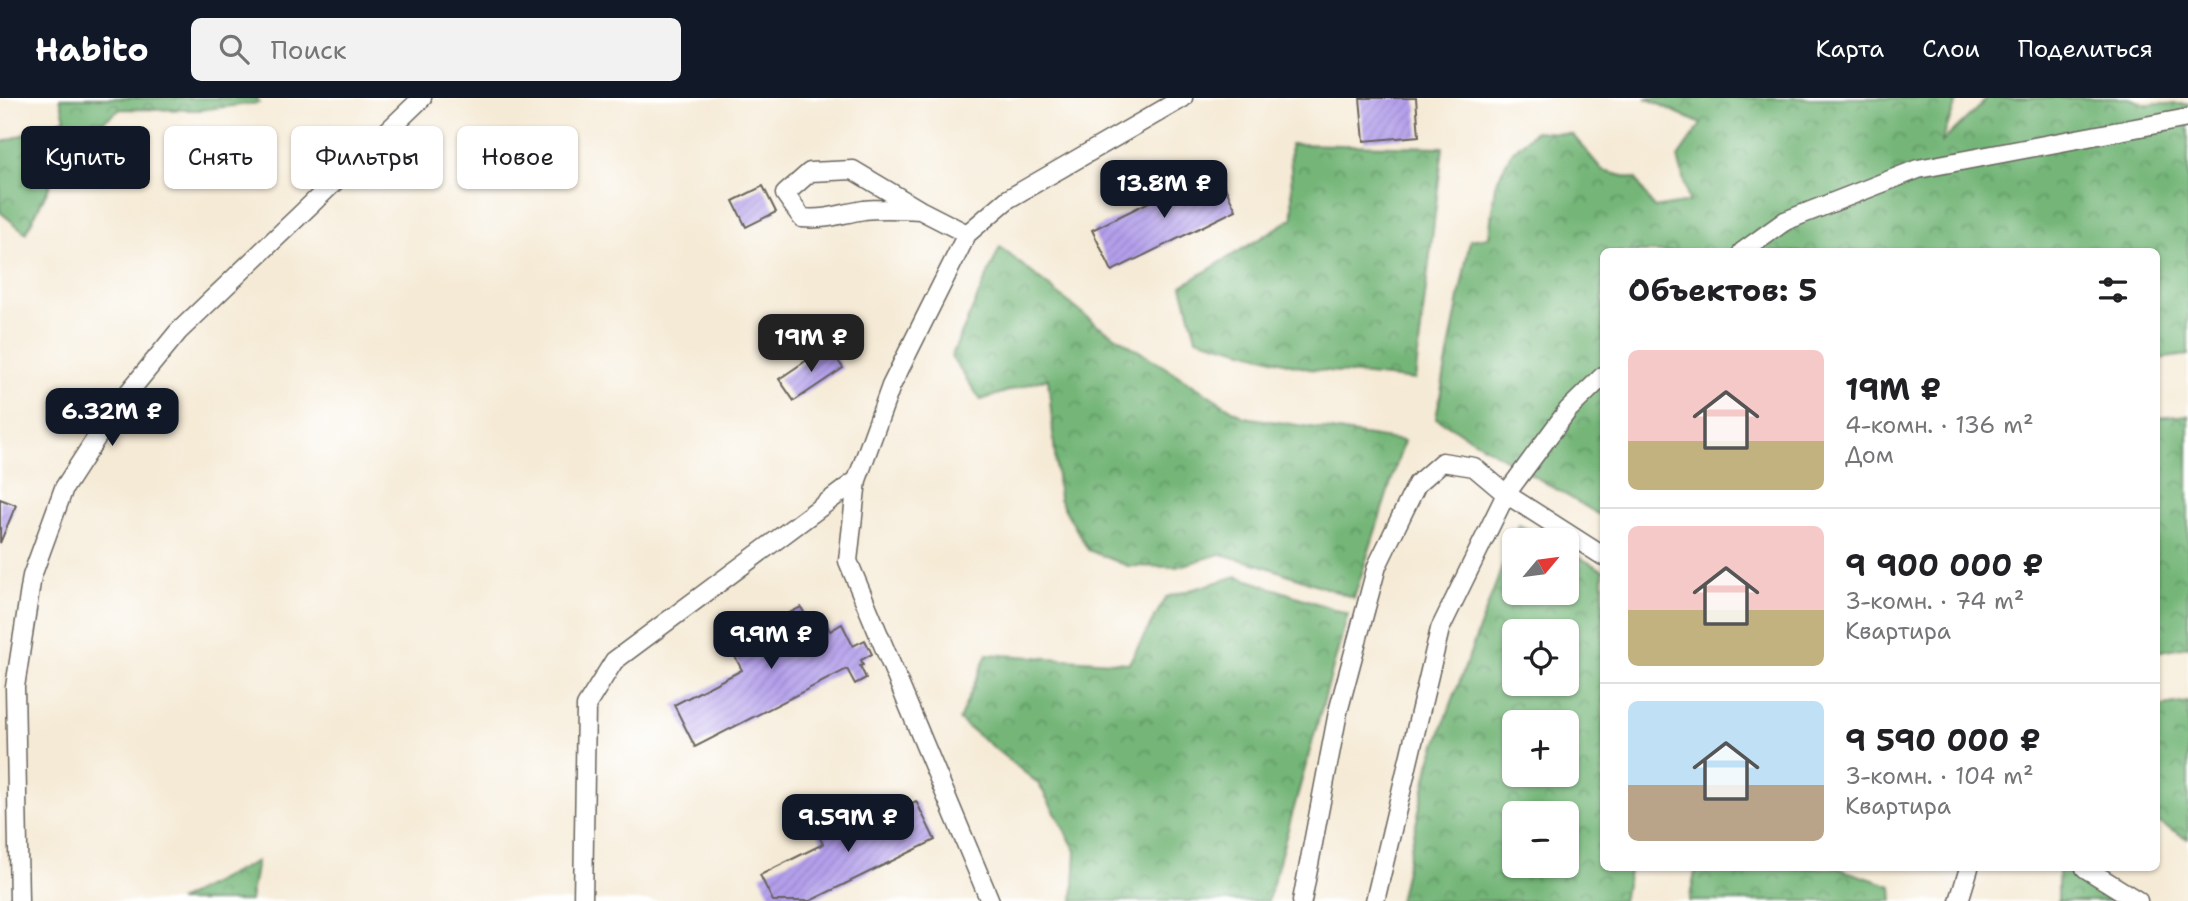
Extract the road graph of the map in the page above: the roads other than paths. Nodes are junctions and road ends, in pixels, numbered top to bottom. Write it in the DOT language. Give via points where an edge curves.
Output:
graph roads {
  1 [pos="422,98"];
  2 [pos="1183,98"];
  3 [pos="2188,118"];
  4 [pos="920,210"];
  5 [pos="967,234"];
  6 [pos="1748,248"];
  7 [pos="1600,379"];
  8 [pos="857,480"];
  9 [pos="1506,494"];
  10 [pos="1600,554"];
  11 [pos="1968,871"];
  12 [pos="2090,871"];
  13 [pos="16,900"];
  14 [pos="583,901"];
  15 [pos="990,901"];
  16 [pos="1301,901"];
  17 [pos="1375,901"];
  18 [pos="1959,901"];
  19 [pos="2138,901"];
  1 -- 13 [label="street" via="178,332 115,409 64,488 32,576 16,687"];
  2 -- 5 [label="street" via="1008,199"];
  3 -- 6 [label="street" via="1918,169 1785,221"];
  4 -- 4 [label="street" via="853,170 810,172 785,194 802,218 823,219 864,210"];
  4 -- 5 [label="street"];
  5 -- 8 [label="street" via="891,386"];
  7 -- 9 [label="street" via="1568,410"];
  8 -- 14 [label="street" via="614,661 586,706"];
  8 -- 15 [label="street" via="848,561"];
  9 -- 10 [label="street"];
  9 -- 16 [label="street" via="1474,467 1442,462 1417,484 1377,566 1338,712"];
  9 -- 17 [label="street" via="1440,629"];
  11 -- 18 [label="street"];
  12 -- 19 [label="street"];
}
